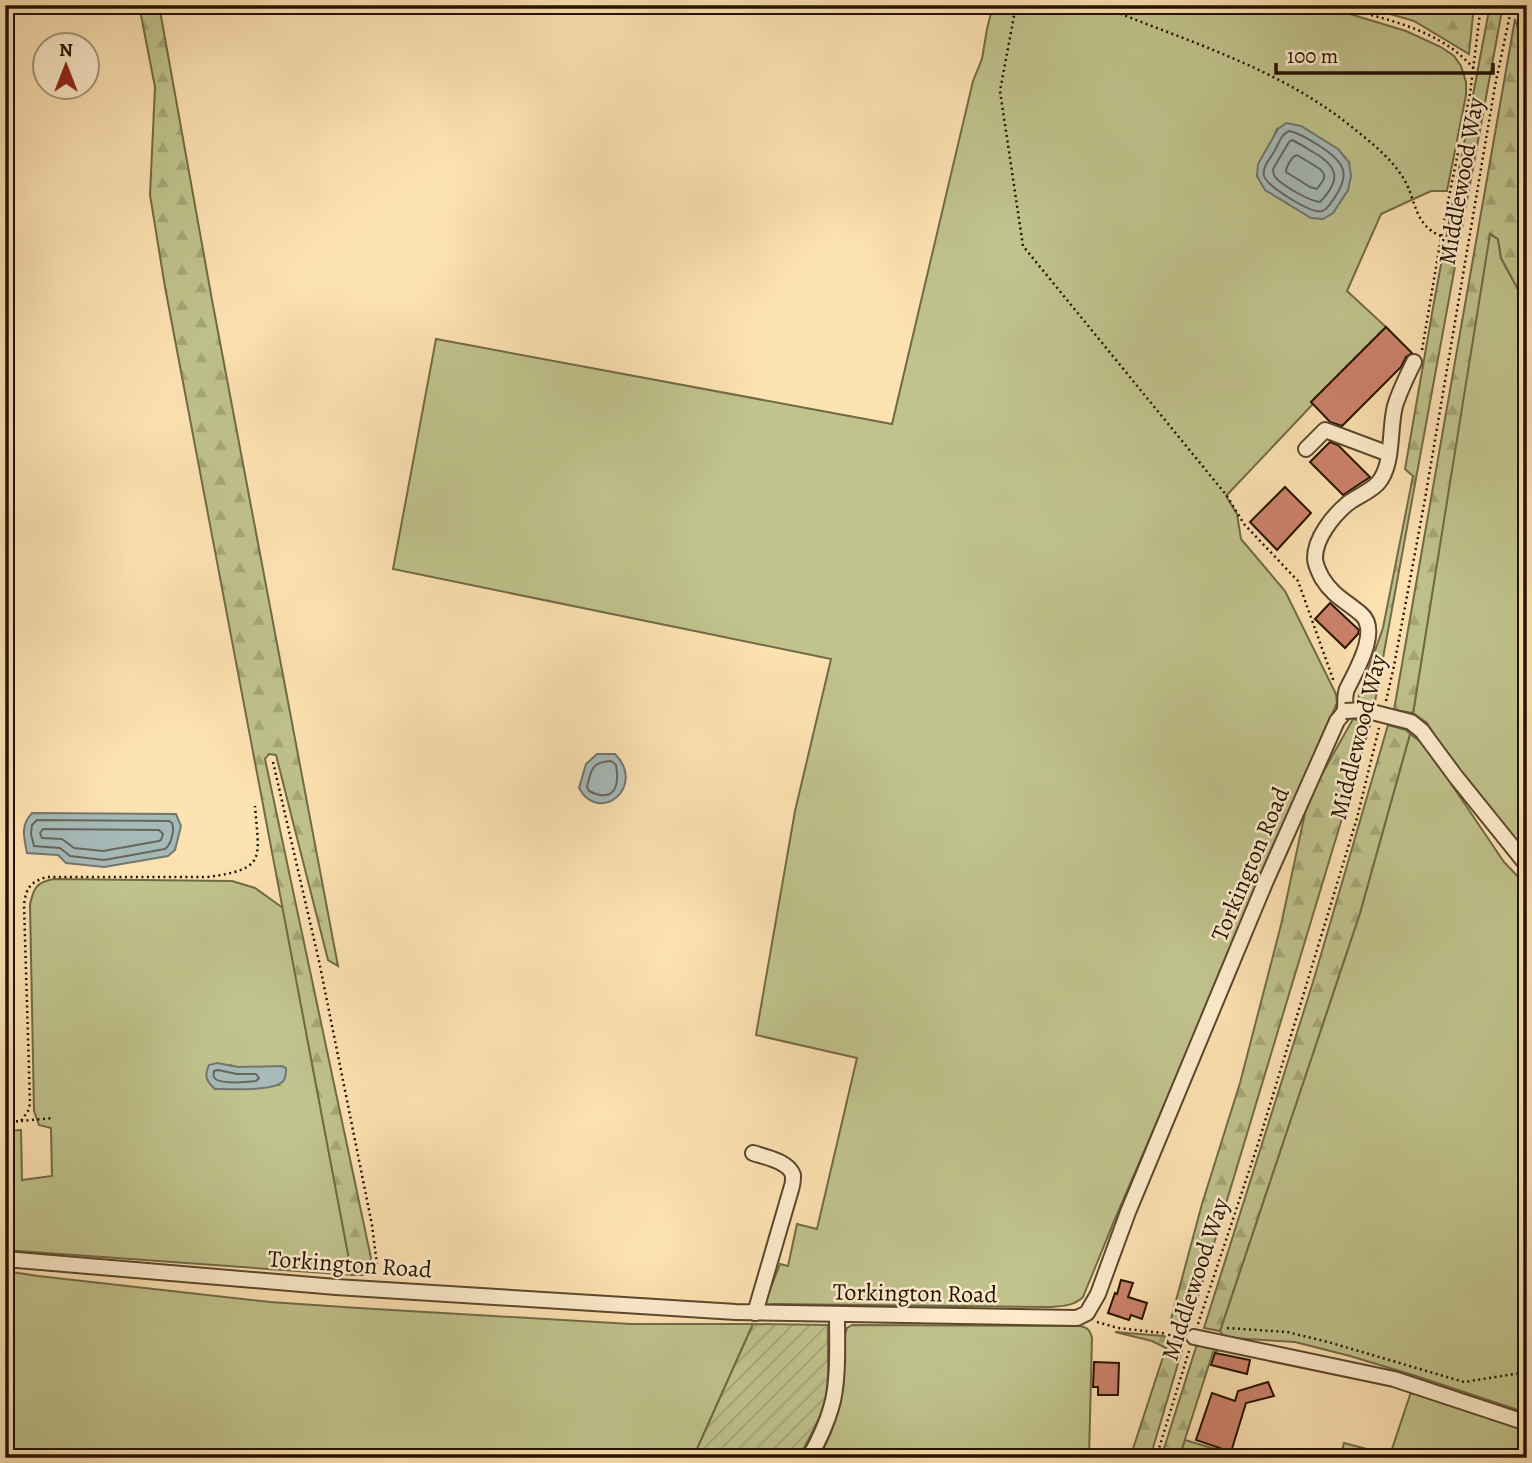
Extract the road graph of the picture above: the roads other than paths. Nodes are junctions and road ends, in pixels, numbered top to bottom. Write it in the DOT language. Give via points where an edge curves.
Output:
graph roads {
  1 [pos="1414,362"];
  2 [pos="1306,449"];
  3 [pos="1389,454"];
  4 [pos="1345,711"];
  5 [pos="1527,865"];
  6 [pos="753,1153"];
  7 [pos="5,1259"];
  8 [pos="755,1313"];
  9 [pos="837,1315"];
  10 [pos="1194,1337"];
  11 [pos="1527,1423"];
  12 [pos="809,1458"];
  1 -- 3 [label="street, Torkington Road" via="1395,407"];
  2 -- 3 [label="street" via="1325,430"];
  3 -- 4 [label="street, Torkington Road" via="1378,483 1347,504 1327,526 1315,556 1329,589 1362,615 1369,630 1345,694"];
  4 -- 5 [label="street, bridge" via="1364,710 1411,723 1422,731"];
  4 -- 9 [label="street, Torkington Road" via="1265,883 1087,1313 1077,1318"];
  6 -- 8 [label="street" via="780,1162 793,1175"];
  7 -- 8 [label="street, Torkington Road"];
  8 -- 9 [label="street, Torkington Road"];
  9 -- 12 [label="street" via="832,1405"];
  10 -- 11 [label="street" via="1394,1378"];
}
